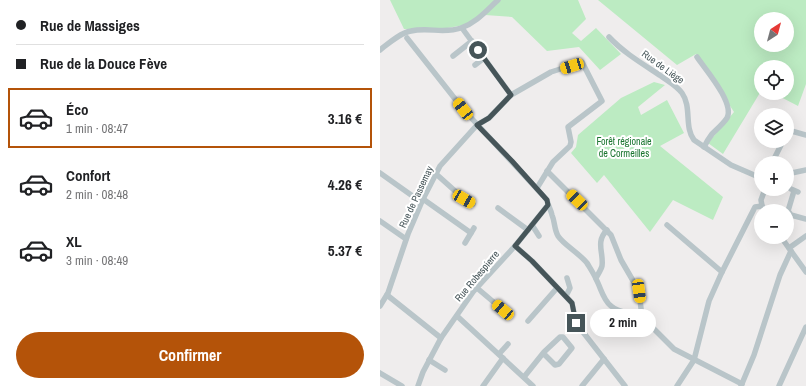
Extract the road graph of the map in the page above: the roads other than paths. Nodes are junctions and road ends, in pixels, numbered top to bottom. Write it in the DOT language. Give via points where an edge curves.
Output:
graph roads {
  1 [pos="498,0"];
  2 [pos="462,28"];
  3 [pos="609,37"];
  4 [pos="406,38"];
  5 [pos="472,41"];
  6 [pos="380,50"];
  7 [pos="453,56"];
  8 [pos="697,57"];
  9 [pos="484,58"];
  10 [pos="475,65"];
  11 [pos="511,95"];
  12 [pos="477,125"];
  13 [pos="794,132"];
  14 [pos="806,135"];
  15 [pos="704,147"];
  16 [pos="806,170"];
  17 [pos="547,171"];
  18 [pos="380,173"];
  19 [pos="435,173"];
  20 [pos="794,173"];
  21 [pos="754,175"];
  22 [pos="537,188"];
  23 [pos="792,196"];
  24 [pos="422,200"];
  25 [pos="473,204"];
  26 [pos="548,205"];
  27 [pos="498,208"];
  28 [pos="754,209"];
  29 [pos="806,219"];
  30 [pos="380,221"];
  31 [pos="667,225"];
  32 [pos="530,228"];
  33 [pos="607,230"];
  34 [pos="539,236"];
  35 [pos="806,236"];
  36 [pos="406,239"];
  37 [pos="465,243"];
  38 [pos="786,244"];
  39 [pos="515,246"];
  40 [pos="790,249"];
  41 [pos="722,272"];
  42 [pos="806,272"];
  43 [pos="567,278"];
  44 [pos="596,278"];
  45 [pos="477,288"];
  46 [pos="557,288"];
  47 [pos="387,295"];
  48 [pos="566,296"];
  49 [pos="380,306"];
  50 [pos="503,310"];
  51 [pos="457,316"];
  52 [pos="642,317"];
  53 [pos="528,321"];
  54 [pos="806,327"];
  55 [pos="441,338"];
  56 [pos="508,344"];
  57 [pos="544,354"];
  58 [pos="501,356"];
  59 [pos="604,359"];
  60 [pos="429,360"];
  61 [pos="694,360"];
  62 [pos="445,370"];
  63 [pos="380,373"];
  64 [pos="524,377"];
  65 [pos="741,385"];
  66 [pos="402,386"];
  67 [pos="418,386"];
  68 [pos="483,386"];
  69 [pos="534,386"];
  70 [pos="582,386"];
  71 [pos="625,386"];
  72 [pos="677,386"];
  73 [pos="779,386"];
  1 -- 2 [label="street" via="477,20"];
  2 -- 5 [label="street"];
  2 -- 6 [label="street" via="411,31"];
  3 -- 15 [label="street, Rue de Liège" via="620,48 679,89 686,99 691,136"];
  4 -- 12 [label="street"];
  5 -- 7 [label="street"];
  5 -- 9 [label="street"];
  8 -- 15 [label="street" via="723,94 728,112 727,118"];
  9 -- 10 [label="street"];
  9 -- 11 [label="street"];
  11 -- 12 [label="street, Rue de Passemay" via="489,118"];
  11 -- 17 [label="street, Rue de Passemay" via="551,72 582,62 602,101 568,127 570,146"];
  12 -- 19 [label="street, Rue de Passemay"];
  12 -- 22 [label="street"];
  13 -- 14 [label="street"];
  15 -- 21 [label="street, Rue de Liège" via="731,165"];
  16 -- 20 [label="street"];
  17 -- 22 [label="street"];
  17 -- 33 [label="street"];
  18 -- 24 [label="street"];
  19 -- 24 [label="street, Rue de Passemay"];
  19 -- 25 [label="street"];
  22 -- 26 [label="street"];
  23 -- 29 [label="street" via="788,211"];
  24 -- 36 [label="street, Rue de Passemay"];
  24 -- 37 [label="street" via="473,230"];
  26 -- 32 [label="street, Rue Robespierre"];
  26 -- 44 [label="street" via="559,237 586,262"];
  27 -- 32 [label="street"];
  28 -- 41 [label="street"];
  30 -- 36 [label="street"];
  31 -- 41 [label="street"];
  32 -- 34 [label="street"];
  32 -- 39 [label="street, Rue Robespierre"];
  33 -- 44 [label="street" via="600,249 602,267"];
  33 -- 52 [label="street" via="639,291"];
  35 -- 40 [label="street"];
  36 -- 47 [label="street, Rue de Passemay"];
  38 -- 40 [label="street"];
  39 -- 45 [label="street, Rue Robespierre"];
  39 -- 46 [label="street"];
  40 -- 42 [label="street"];
  40 -- 65 [label="street" via="754,355"];
  41 -- 61 [label="street" via="707,307"];
  43 -- 48 [label="street" via="570,288"];
  44 -- 52 [label="street" via="605,301 610,306"];
  45 -- 50 [label="street"];
  45 -- 51 [label="street, Rue Robespierre"];
  46 -- 48 [label="street"];
  46 -- 53 [label="street"];
  47 -- 49 [label="street, Rue de Passemay"];
  47 -- 55 [label="street"];
  48 -- 59 [label="street" via="572,303 576,323"];
  51 -- 55 [label="street, Rue Robespierre"];
  51 -- 58 [label="street"];
  52 -- 61 [label="street" via="674,349"];
  54 -- 73 [label="street"];
  55 -- 60 [label="street, Rue Robespierre"];
  56 -- 58 [label="street"];
  57 -- 57 [label="street" via="560,337 563,337 572,348 560,364 555,365"];
  57 -- 64 [label="street"];
  58 -- 64 [label="street"];
  58 -- 68 [label="street"];
  59 -- 70 [label="street"];
  59 -- 71 [label="street"];
  60 -- 62 [label="street"];
  60 -- 67 [label="street, Rue Robespierre"];
  61 -- 65 [label="street"];
  61 -- 72 [label="street"];
  63 -- 66 [label="street"];
  64 -- 69 [label="street"];
}
